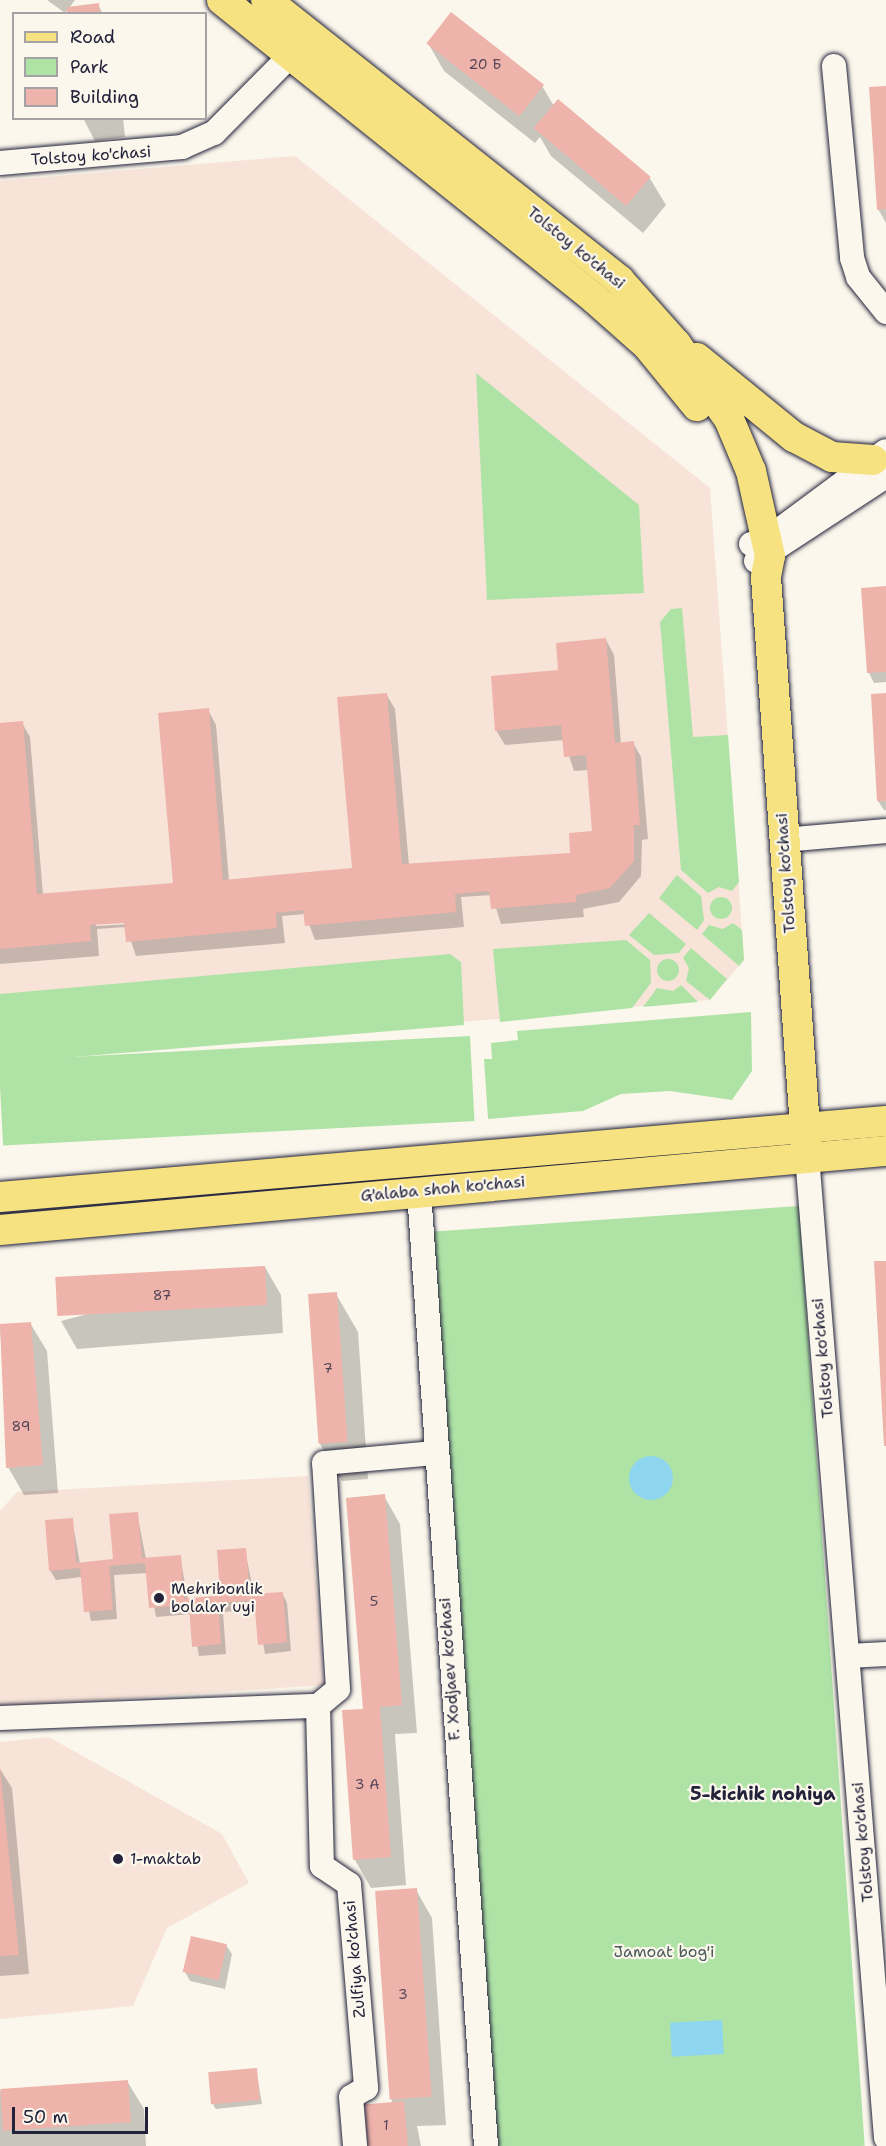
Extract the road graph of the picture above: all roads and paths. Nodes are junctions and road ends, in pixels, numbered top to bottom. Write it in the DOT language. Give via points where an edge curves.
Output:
graph roads {
  1 [pos="222,0"];
  2 [pos="266,0"];
  3 [pos="290,56"];
  4 [pos="834,66"];
  5 [pos="0,163"];
  6 [pos="883,302"];
  7 [pos="676,344"];
  8 [pos="882,462"];
  9 [pos="762,556"];
  10 [pos="886,831"];
  11 [pos="784,840"];
  12 [pos="886,1121"];
  13 [pos="806,1142"];
  14 [pos="886,1150"];
  15 [pos="418,1191"];
  16 [pos="0,1197"];
  17 [pos="0,1230"];
  18 [pos="434,1454"];
  19 [pos="886,1654"];
  20 [pos="848,1656"];
  21 [pos="318,1706"];
  22 [pos="0,1718"];
  23 [pos="885,2106"];
  24 [pos="886,2138"];
  25 [pos="356,2146"];
  26 [pos="486,2146"];
  1 -- 3 [label="main road, Tolstoy ko'chasi"];
  2 -- 7 [label="main road, Tolstoy ko'chasi" via="619,280"];
  3 -- 5 [label="street, Tolstoy ko'chasi" via="214,134 182,147"];
  3 -- 9 [label="main road, Tolstoy ko'chasi" via="647,345 700,410 733,473"];
  4 -- 6 [label="street" via="852,258 858,277"];
  7 -- 8 [label="main road" via="794,437 832,457"];
  7 -- 9 [label="main road, Tolstoy ko'chasi" via="729,419 751,471"];
  8 -- 9 [label="street"];
  9 -- 11 [label="main road, Tolstoy ko'chasi"];
  10 -- 11 [label="street"];
  11 -- 13 [label="main road, Tolstoy ko'chasi"];
  12 -- 13 [label="main road, G'alaba shoh ko'chasi"];
  13 -- 14 [label="main road, G'alaba shoh ko'chasi"];
  13 -- 15 [label="main road, G'alaba shoh ko'chasi"];
  13 -- 16 [label="main road, G'alaba shoh ko'chasi"];
  13 -- 20 [label="street, Tolstoy ko'chasi"];
  15 -- 17 [label="main road, G'alaba shoh ko'chasi"];
  15 -- 18 [label="street, F. Xodjaev ko'chasi"];
  18 -- 21 [label="street" via="324,1463 338,1689"];
  18 -- 26 [label="street, F. Xodjaev ko'chasi"];
  19 -- 20 [label="street"];
  20 -- 23 [label="street, Tolstoy ko'chasi"];
  21 -- 22 [label="street"];
  21 -- 25 [label="street, Zulfiya ko'chasi" via="322,1866 349,1884 366,2077 366,2088 351,2097"];
  23 -- 24 [label="street, Tolstoy ko'chasi"];
}
